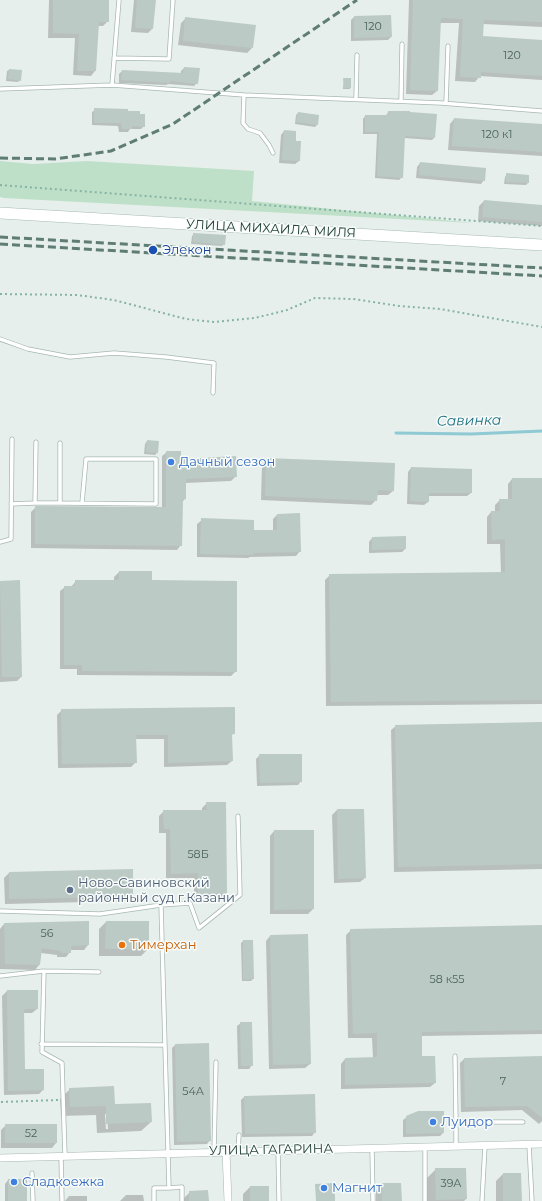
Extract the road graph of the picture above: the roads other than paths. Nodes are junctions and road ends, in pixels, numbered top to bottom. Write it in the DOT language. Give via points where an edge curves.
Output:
graph roads {
  1 [pos="119,0"];
  2 [pos="173,0"];
  3 [pos="402,44"];
  4 [pos="448,46"];
  5 [pos="357,55"];
  6 [pos="114,58"];
  7 [pos="112,85"];
  8 [pos="0,89"];
  9 [pos="244,95"];
  10 [pos="356,100"];
  11 [pos="401,101"];
  12 [pos="446,103"];
  13 [pos="542,111"];
  14 [pos="273,153"];
  15 [pos="0,213"];
  16 [pos="542,245"];
  17 [pos="0,338"];
  18 [pos="213,393"];
  19 [pos="12,439"];
  20 [pos="36,442"];
  21 [pos="60,443"];
  22 [pos="35,503"];
  23 [pos="60,503"];
  24 [pos="82,503"];
  25 [pos="12,504"];
  26 [pos="0,542"];
  27 [pos="238,816"];
  28 [pos="161,905"];
  29 [pos="0,911"];
  30 [pos="44,971"];
  31 [pos="99,972"];
  32 [pos="0,976"];
  33 [pos="41,1044"];
  34 [pos="165,1045"];
  35 [pos="455,1056"];
  36 [pos="216,1062"];
  37 [pos="456,1122"];
  38 [pos="523,1122"];
  39 [pos="238,1135"];
  40 [pos="542,1144"];
  41 [pos="529,1145"];
  42 [pos="425,1146"];
  43 [pos="456,1146"];
  44 [pos="485,1146"];
  45 [pos="372,1148"];
  46 [pos="278,1150"];
  47 [pos="226,1151"];
  48 [pos="238,1151"];
  49 [pos="214,1152"];
  50 [pos="169,1153"];
  51 [pos="63,1156"];
  52 [pos="0,1158"];
  53 [pos="32,1173"];
  54 [pos="169,1188"];
  55 [pos="33,1201"];
  56 [pos="62,1201"];
  57 [pos="154,1201"];
  58 [pos="182,1201"];
  59 [pos="228,1201"];
  60 [pos="279,1201"];
  61 [pos="373,1201"];
  62 [pos="425,1201"];
  63 [pos="482,1201"];
  64 [pos="532,1201"];
  1 -- 6 [label="lane"];
  2 -- 6 [label="lane" via="169,59"];
  3 -- 11 [label="lane"];
  4 -- 12 [label="lane"];
  5 -- 10 [label="lane"];
  6 -- 7 [label="lane"];
  7 -- 8 [label="lane"];
  7 -- 9 [label="lane"];
  9 -- 10 [label="lane"];
  9 -- 14 [label="lane" via="243,123 248,129 260,133"];
  10 -- 11 [label="lane"];
  11 -- 12 [label="lane"];
  12 -- 13 [label="lane"];
  15 -- 16 [label="main road, УЛИЦА МИХАИЛА МИЛЯ"];
  17 -- 18 [label="lane" via="28,349 70,357 114,353 214,363"];
  19 -- 25 [label="lane"];
  20 -- 22 [label="lane"];
  21 -- 23 [label="lane"];
  22 -- 23 [label="lane"];
  22 -- 25 [label="lane"];
  23 -- 24 [label="lane"];
  24 -- 24 [label="lane" via="156,504 156,459 86,459"];
  25 -- 26 [label="lane" via="11,539"];
  27 -- 28 [label="lane" via="240,894 199,928 190,903"];
  28 -- 29 [label="lane" via="100,914"];
  28 -- 34 [label="lane"];
  30 -- 31 [label="lane"];
  30 -- 32 [label="lane"];
  30 -- 33 [label="lane"];
  33 -- 34 [label="lane"];
  33 -- 51 [label="lane" via="42,1052 62,1063"];
  34 -- 50 [label="lane"];
  35 -- 37 [label="lane"];
  36 -- 49 [label="lane"];
  37 -- 38 [label="lane"];
  37 -- 43 [label="lane"];
  39 -- 48 [label="lane"];
  40 -- 41 [label="street, УЛИЦА ГАГАРИНА"];
  41 -- 44 [label="street, УЛИЦА ГАГАРИНА"];
  41 -- 64 [label="lane"];
  42 -- 43 [label="street, УЛИЦА ГАГАРИНА"];
  42 -- 45 [label="street, УЛИЦА ГАГАРИНА"];
  42 -- 62 [label="lane"];
  43 -- 44 [label="street, УЛИЦА ГАГАРИНА"];
  44 -- 63 [label="lane"];
  45 -- 46 [label="street, УЛИЦА ГАГАРИНА"];
  45 -- 61 [label="lane"];
  46 -- 48 [label="street, УЛИЦА ГАГАРИНА"];
  46 -- 60 [label="lane"];
  47 -- 48 [label="street, УЛИЦА ГАГАРИНА"];
  47 -- 49 [label="street, УЛИЦА ГАГАРИНА"];
  47 -- 59 [label="street"];
  49 -- 50 [label="street, УЛИЦА ГАГАРИНА"];
  50 -- 51 [label="street, УЛИЦА ГАГАРИНА"];
  50 -- 54 [label="lane"];
  51 -- 52 [label="street, УЛИЦА ГАГАРИНА"];
  51 -- 56 [label="lane"];
  53 -- 55 [label="lane"];
  54 -- 57 [label="lane" via="154,1188"];
  54 -- 58 [label="lane" via="182,1187"];
}
